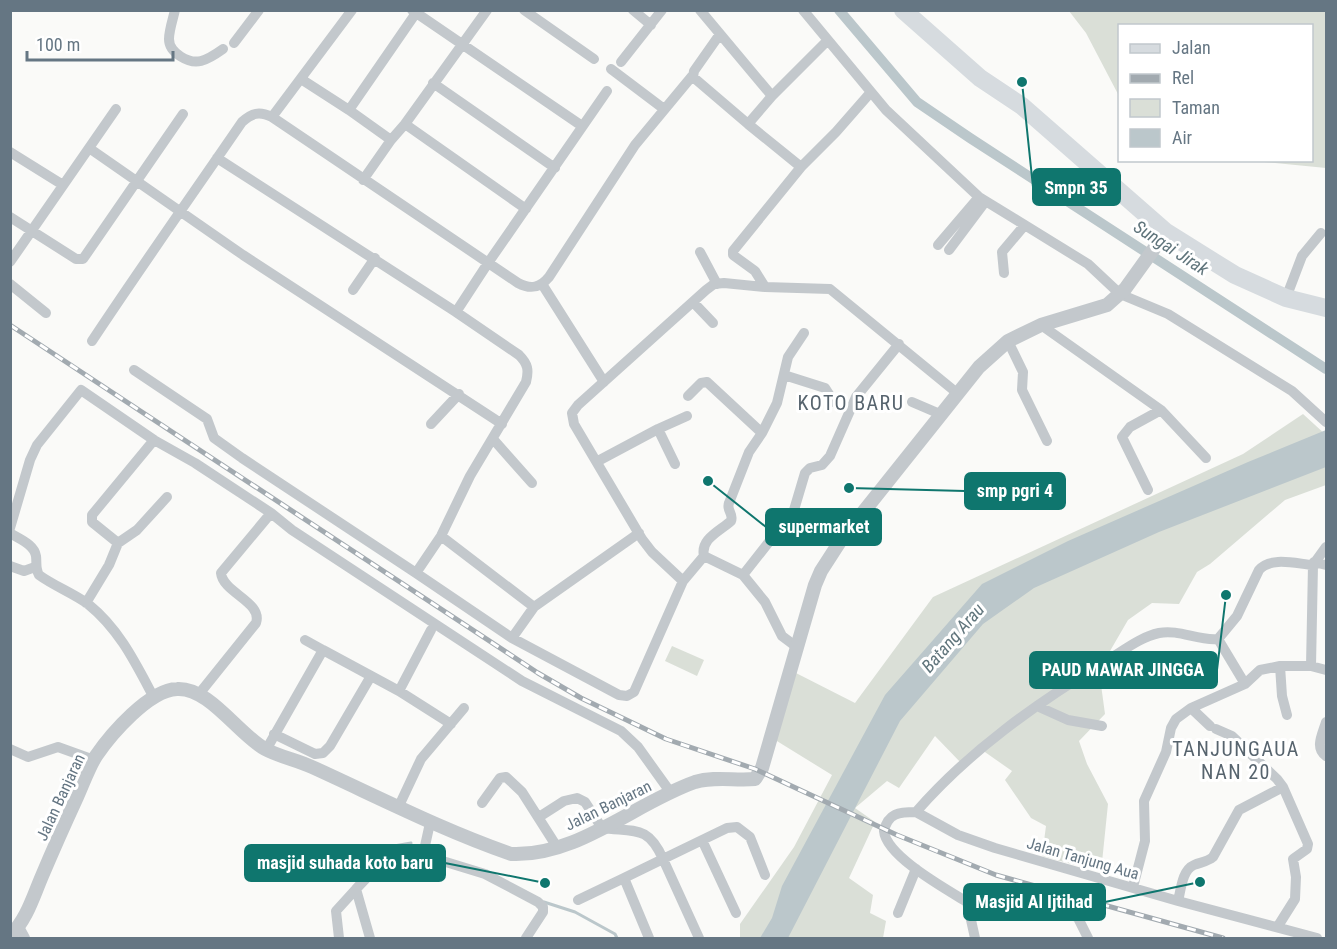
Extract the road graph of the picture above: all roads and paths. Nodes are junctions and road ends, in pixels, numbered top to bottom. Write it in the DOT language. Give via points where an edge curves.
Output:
graph roads {
  1 [pos="175,10"];
  2 [pos="259,10"];
  3 [pos="352,10"];
  4 [pos="487,10"];
  5 [pos="524,10"];
  6 [pos="633,10"];
  7 [pos="662,10"];
  8 [pos="700,10"];
  9 [pos="803,10"];
  10 [pos="903,10"];
  11 [pos="414,12"];
  12 [pos="651,25"];
  13 [pos="720,34"];
  14 [pos="828,40"];
  15 [pos="234,43"];
  16 [pos="463,44"];
  17 [pos="223,49"];
  18 [pos="594,58"];
  19 [pos="621,62"];
  20 [pos="611,69"];
  21 [pos="693,75"];
  22 [pos="301,79"];
  23 [pos="433,83"];
  24 [pos="607,91"];
  25 [pos="871,92"];
  26 [pos="772,96"];
  27 [pos="116,109"];
  28 [pos="664,109"];
  29 [pos="349,110"];
  30 [pos="183,114"];
  31 [pos="272,117"];
  32 [pos="405,124"];
  33 [pos="748,124"];
  34 [pos="582,126"];
  35 [pos="391,140"];
  36 [pos="89,148"];
  37 [pos="10,152"];
  38 [pos="217,158"];
  39 [pos="801,167"];
  40 [pos="555,168"];
  41 [pos="363,180"];
  42 [pos="136,181"];
  43 [pos="63,185"];
  44 [pos="982,200"];
  45 [pos="526,209"];
  46 [pos="182,212"];
  47 [pos="10,217"];
  48 [pos="1024,226"];
  49 [pos="32,230"];
  50 [pos="1321,233"];
  51 [pos="1164,235"];
  52 [pos="938,245"];
  53 [pos="949,249"];
  54 [pos="700,252"];
  55 [pos="375,258"];
  56 [pos="10,262"];
  57 [pos="488,263"];
  58 [pos="1004,273"];
  59 [pos="10,284"];
  60 [pos="542,284"];
  61 [pos="717,284"];
  62 [pos="765,287"];
  63 [pos="353,290"];
  64 [pos="1123,291"];
  65 [pos="1286,298"];
  66 [pos="693,302"];
  67 [pos="1326,308"];
  68 [pos="456,312"];
  69 [pos="46,313"];
  70 [pos="713,323"];
  71 [pos="1041,325"];
  72 [pos="804,333"];
  73 [pos="92,341"];
  74 [pos="1008,341"];
  75 [pos="899,344"];
  76 [pos="134,370"];
  77 [pos="784,375"];
  78 [pos="604,382"];
  79 [pos="957,393"];
  80 [pos="459,394"];
  81 [pos="688,396"];
  82 [pos="912,402"];
  83 [pos="850,410"];
  84 [pos="1161,410"];
  85 [pos="940,414"];
  86 [pos="687,416"];
  87 [pos="1326,423"];
  88 [pos="431,424"];
  89 [pos="502,424"];
  90 [pos="658,429"];
  91 [pos="762,433"];
  92 [pos="154,440"];
  93 [pos="493,440"];
  94 [pos="1047,441"];
  95 [pos="1206,458"];
  96 [pos="598,461"];
  97 [pos="675,464"];
  98 [pos="532,483"];
  99 [pos="1148,490"];
  100 [pos="167,497"];
  101 [pos="271,513"];
  102 [pos="10,528"];
  103 [pos="10,533"];
  104 [pos="639,533"];
  105 [pos="441,536"];
  106 [pos="118,543"];
  107 [pos="1326,547"];
  108 [pos="704,556"];
  109 [pos="1313,563"];
  110 [pos="1326,565"];
  111 [pos="10,566"];
  112 [pos="35,567"];
  113 [pos="416,573"];
  114 [pos="743,575"];
  115 [pos="683,581"];
  116 [pos="86,603"];
  117 [pos="534,607"];
  118 [pos="431,630"];
  119 [pos="512,638"];
  120 [pos="1218,639"];
  121 [pos="305,640"];
  122 [pos="798,648"];
  123 [pos="323,650"];
  124 [pos="1280,666"];
  125 [pos="1311,666"];
  126 [pos="1326,670"];
  127 [pos="371,676"];
  128 [pos="1245,684"];
  129 [pos="399,691"];
  130 [pos="199,694"];
  131 [pos="153,696"];
  132 [pos="1036,706"];
  133 [pos="464,708"];
  134 [pos="1191,708"];
  135 [pos="1287,715"];
  136 [pos="1326,722"];
  137 [pos="451,724"];
  138 [pos="1102,726"];
  139 [pos="274,734"];
  140 [pos="10,749"];
  141 [pos="266,750"];
  142 [pos="1326,756"];
  143 [pos="94,760"];
  144 [pos="1283,787"];
  145 [pos="671,793"];
  146 [pos="482,803"];
  147 [pos="398,807"];
  148 [pos="916,812"];
  149 [pos="539,817"];
  150 [pos="429,827"];
  151 [pos="602,828"];
  152 [pos="702,840"];
  153 [pos="557,847"];
  154 [pos="423,852"];
  155 [pos="663,859"];
  156 [pos="916,869"];
  157 [pos="765,875"];
  158 [pos="624,878"];
  159 [pos="1133,887"];
  160 [pos="356,889"];
  161 [pos="578,900"];
  162 [pos="967,902"];
  163 [pos="1178,902"];
  164 [pos="898,913"];
  165 [pos="736,914"];
  166 [pos="1278,927"];
  167 [pos="18,934"];
  168 [pos="339,939"];
  169 [pos="370,939"];
  170 [pos="526,939"];
  171 [pos="649,939"];
  172 [pos="699,939"];
  173 [pos="975,939"];
  174 [pos="1088,939"];
  175 [pos="1317,939"];
  1 -- 17 [label="street" via="169,40 176,53 195,62"];
  2 -- 15 [label="street"];
  3 -- 22 [label="street"];
  4 -- 16 [label="street"];
  5 -- 18 [label="street"];
  6 -- 12 [label="street"];
  7 -- 12 [label="street"];
  8 -- 13 [label="street"];
  9 -- 14 [label="street"];
  10 -- 51 [label="main road" via="980,78 1022,106"];
  11 -- 16 [label="street"];
  11 -- 29 [label="street"];
  12 -- 19 [label="street"];
  13 -- 21 [label="street"];
  13 -- 26 [label="street"];
  14 -- 25 [label="street"];
  14 -- 26 [label="street"];
  16 -- 23 [label="street"];
  16 -- 34 [label="street"];
  20 -- 28 [label="street"];
  21 -- 28 [label="street"];
  21 -- 33 [label="street"];
  22 -- 29 [label="street"];
  22 -- 31 [label="street"];
  23 -- 32 [label="street"];
  23 -- 40 [label="street"];
  24 -- 34 [label="street"];
  25 -- 39 [label="street"];
  25 -- 44 [label="street"];
  26 -- 33 [label="street"];
  27 -- 36 [label="street"];
  28 -- 60 [label="street" via="635,145"];
  29 -- 35 [label="street"];
  30 -- 42 [label="street"];
  31 -- 38 [label="street" via="263,113 249,116"];
  31 -- 41 [label="street"];
  32 -- 35 [label="street"];
  32 -- 45 [label="street"];
  33 -- 39 [label="street"];
  34 -- 40 [label="street"];
  35 -- 41 [label="street"];
  36 -- 42 [label="street"];
  36 -- 43 [label="street"];
  37 -- 43 [label="street"];
  38 -- 46 [label="street"];
  38 -- 55 [label="street"];
  39 -- 62 [label="street" via="733,251 755,271"];
  40 -- 45 [label="street"];
  41 -- 57 [label="street"];
  42 -- 46 [label="street"];
  42 -- 49 [label="street" via="83,259 76,259"];
  43 -- 49 [label="street"];
  44 -- 48 [label="street"];
  44 -- 52 [label="street"];
  44 -- 53 [label="street"];
  45 -- 57 [label="street"];
  46 -- 73 [label="street"];
  46 -- 80 [label="street"];
  47 -- 49 [label="street"];
  48 -- 58 [label="street" via="1002,253"];
  48 -- 64 [label="street" via="1088,264"];
  49 -- 56 [label="street"];
  50 -- 65 [label="street" via="1302,256"];
  51 -- 64 [label="street"];
  51 -- 65 [label="main road"];
  54 -- 61 [label="street"];
  55 -- 63 [label="street"];
  55 -- 68 [label="street"];
  57 -- 60 [label="street" via="525,287"];
  57 -- 68 [label="street"];
  59 -- 69 [label="street"];
  60 -- 78 [label="street"];
  61 -- 62 [label="street"];
  61 -- 66 [label="street"];
  62 -- 75 [label="street" via="830,289"];
  64 -- 71 [label="street, Jalan Banjaran" via="1102,308"];
  64 -- 87 [label="street" via="1168,314 1292,391"];
  65 -- 67 [label="main road"];
  66 -- 70 [label="street"];
  66 -- 78 [label="street"];
  68 -- 89 [label="street" via="500,340 527,365 526,382"];
  71 -- 74 [label="street, Jalan Banjaran"];
  71 -- 84 [label="street"];
  72 -- 77 [label="street" via="788,357"];
  74 -- 79 [label="street, Jalan Banjaran"];
  74 -- 94 [label="street" via="1023,372 1022,390"];
  75 -- 79 [label="street"];
  75 -- 83 [label="street"];
  76 -- 113 [label="street" via="207,419 214,438"];
  77 -- 83 [label="street" via="825,388 834,402"];
  77 -- 91 [label="street" via="772,416"];
  78 -- 96 [label="street" via="572,413 574,424"];
  79 -- 85 [label="street, Jalan Banjaran"];
  80 -- 88 [label="street"];
  80 -- 89 [label="street"];
  81 -- 91 [label="street" via="707,382"];
  82 -- 85 [label="street"];
  83 -- 114 [label="street" via="830,456 805,473 794,510"];
  84 -- 95 [label="street"];
  84 -- 99 [label="street" via="1130,427 1122,437"];
  85 -- 122 [label="street, Jalan Banjaran" via="824,564"];
  86 -- 90 [label="street"];
  89 -- 93 [label="street"];
  90 -- 96 [label="street"];
  90 -- 97 [label="street"];
  91 -- 108 [label="street" via="749,452 729,503 732,520 706,542"];
  92 -- 101 [label="street"];
  92 -- 102 [label="street" via="81,390 37,445"];
  92 -- 106 [label="street" via="92,515 92,522"];
  93 -- 98 [label="street"];
  93 -- 105 [label="street"];
  96 -- 104 [label="street"];
  100 -- 106 [label="street" via="137,530"];
  101 -- 130 [label="street" via="221,573 223,582 258,618"];
  101 -- 145 [label="street" via="512,675 621,731 638,747"];
  103 -- 112 [label="street" via="33,549"];
  104 -- 115 [label="street" via="652,552"];
  104 -- 117 [label="street"];
  105 -- 113 [label="street"];
  105 -- 117 [label="street"];
  106 -- 116 [label="street"];
  107 -- 109 [label="street"];
  108 -- 114 [label="street"];
  108 -- 115 [label="street"];
  109 -- 110 [label="street"];
  109 -- 120 [label="street" via="1264,564 1237,616"];
  109 -- 125 [label="street"];
  111 -- 112 [label="street" via="24,571"];
  112 -- 116 [label="street" via="41,576"];
  113 -- 119 [label="street"];
  114 -- 122 [label="street" via="765,602 782,636"];
  115 -- 119 [label="street" via="629,696 618,695"];
  116 -- 131 [label="street" via="125,644"];
  117 -- 119 [label="street"];
  118 -- 129 [label="street"];
  120 -- 128 [label="street"];
  120 -- 132 [label="street" via="1172,632 1152,635"];
  121 -- 123 [label="street"];
  122 -- 145 [label="street, Jalan Banjaran" via="757,777 703,780"];
  123 -- 127 [label="street"];
  123 -- 139 [label="street"];
  124 -- 125 [label="street"];
  124 -- 128 [label="street" via="1258,671"];
  124 -- 135 [label="street"];
  125 -- 126 [label="street"];
  127 -- 129 [label="street"];
  127 -- 139 [label="street" via="323,753 315,754"];
  128 -- 134 [label="street"];
  129 -- 137 [label="street"];
  130 -- 131 [label="street" via="176,689"];
  130 -- 141 [label="street, Jalan Banjaran"];
  131 -- 143 [label="street, Jalan Banjaran"];
  132 -- 138 [label="street" via="1068,720"];
  132 -- 148 [label="street" via="941,784"];
  133 -- 137 [label="street"];
  134 -- 144 [label="street" via="1213,728 1236,739"];
  134 -- 159 [label="street" via="1172,723 1166,752 1146,796 1145,841"];
  136 -- 142 [label="street" via="1319,747"];
  137 -- 147 [label="street" via="417,765"];
  139 -- 141 [label="street"];
  140 -- 143 [label="street" via="28,757 62,747"];
  141 -- 147 [label="street, Jalan Banjaran" via="313,767"];
  143 -- 167 [label="street, Jalan Banjaran"];
  144 -- 163 [label="street" via="1237,812 1212,857 1186,872"];
  144 -- 166 [label="street" via="1308,846 1293,859 1295,899"];
  145 -- 151 [label="street, Jalan Banjaran"];
  146 -- 149 [label="street" via="500,778 507,777"];
  147 -- 150 [label="street, Jalan Banjaran"];
  148 -- 156 [label="street" via="894,814 884,831 887,843"];
  148 -- 159 [label="street, Jalan Tanjung Aua" via="958,835 995,848"];
  149 -- 151 [label="street" via="564,801 579,798"];
  149 -- 153 [label="street"];
  150 -- 153 [label="street, Jalan Banjaran" via="511,854"];
  150 -- 154 [label="street"];
  151 -- 153 [label="street, Jalan Banjaran"];
  151 -- 155 [label="street" via="645,834 656,844"];
  152 -- 155 [label="street"];
  152 -- 157 [label="street" via="732,827 743,830 750,837"];
  152 -- 165 [label="street"];
  154 -- 160 [label="street" via="384,862"];
  154 -- 170 [label="street" via="485,874 538,902 543,912"];
  155 -- 158 [label="street"];
  155 -- 172 [label="street"];
  156 -- 162 [label="street"];
  156 -- 164 [label="street"];
  158 -- 161 [label="street"];
  158 -- 171 [label="street"];
  159 -- 163 [label="street, Jalan Tanjung Aua"];
  160 -- 168 [label="street" via="336,911"];
  160 -- 169 [label="street"];
  162 -- 173 [label="street"];
  162 -- 174 [label="street" via="999,894 1069,912 1078,918"];
  163 -- 166 [label="street, Jalan Tanjung Aua"];
  166 -- 175 [label="street, Jalan Tanjung Aua"];
}
